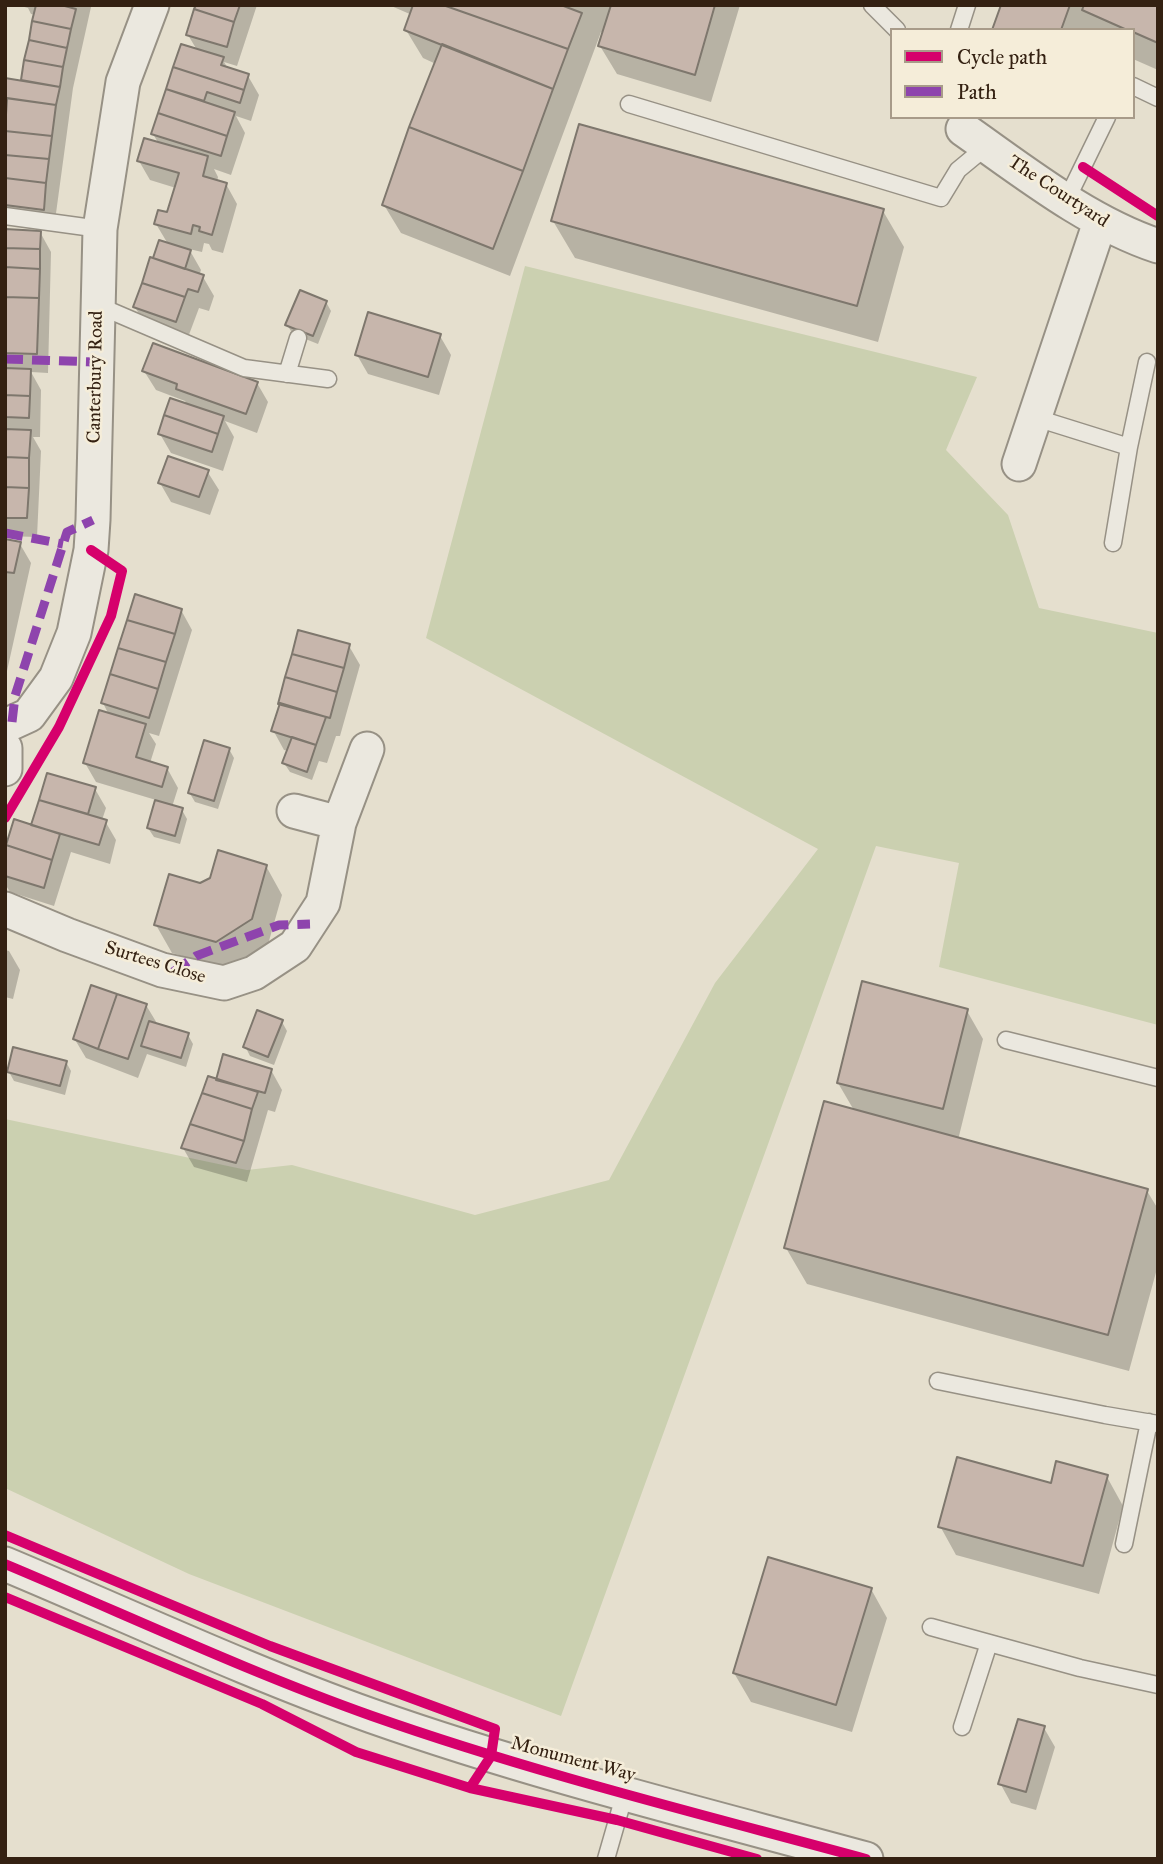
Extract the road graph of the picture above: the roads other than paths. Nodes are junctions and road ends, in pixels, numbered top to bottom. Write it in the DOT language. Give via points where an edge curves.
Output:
graph roads {
  1 [pos="152,5"];
  2 [pos="872,5"];
  3 [pos="967,5"];
  4 [pos="895,28"];
  5 [pos="960,28"];
  6 [pos="1135,87"];
  7 [pos="1158,98"];
  8 [pos="629,104"];
  9 [pos="1106,119"];
  10 [pos="970,131"];
  11 [pos="1067,199"];
  12 [pos="5,216"];
  13 [pos="1100,222"];
  14 [pos="100,229"];
  15 [pos="1158,246"];
  16 [pos="97,305"];
  17 [pos="298,338"];
  18 [pos="1147,362"];
  19 [pos="287,374"];
  20 [pos="328,379"];
  21 [pos="1033,417"];
  22 [pos="1129,447"];
  23 [pos="1018,464"];
  24 [pos="1113,543"];
  25 [pos="5,726"];
  26 [pos="5,748"];
  27 [pos="367,749"];
  28 [pos="5,768"];
  29 [pos="294,811"];
  30 [pos="339,823"];
  31 [pos="5,909"];
  32 [pos="1006,1040"];
  33 [pos="1158,1079"];
  34 [pos="938,1381"];
  35 [pos="1154,1423"];
  36 [pos="1124,1544"];
  37 [pos="5,1564"];
  38 [pos="931,1627"];
  39 [pos="989,1643"];
  40 [pos="1158,1685"];
  41 [pos="962,1727"];
  42 [pos="625,1793"];
  43 [pos="606,1859"];
  44 [pos="866,1859"];
  1 -- 14 [label="street, Canterbury Road" via="123,82"];
  2 -- 4 [label="lane"];
  3 -- 5 [label="lane"];
  6 -- 7 [label="lane"];
  8 -- 10 [label="lane" via="941,198 958,170"];
  9 -- 11 [label="lane"];
  10 -- 11 [label="street, The Courtyard"];
  11 -- 13 [label="street, The Courtyard"];
  12 -- 14 [label="lane"];
  13 -- 15 [label="street, The Courtyard"];
  13 -- 21 [label="street"];
  14 -- 16 [label="street, Canterbury Road"];
  16 -- 19 [label="lane" via="244,369"];
  16 -- 25 [label="street, Canterbury Road" via="93,530 74,633 56,678 29,715"];
  17 -- 19 [label="lane"];
  18 -- 22 [label="lane"];
  19 -- 20 [label="lane"];
  21 -- 22 [label="lane"];
  21 -- 23 [label="street"];
  22 -- 24 [label="lane"];
  26 -- 28 [label="street"];
  27 -- 30 [label="street, Surtees Close"];
  29 -- 30 [label="street"];
  30 -- 31 [label="street, Surtees Close" via="323,903 295,946 254,973 224,983 162,970"];
  32 -- 33 [label="lane"];
  34 -- 35 [label="lane"];
  35 -- 36 [label="lane"];
  37 -- 42 [label="street, Monument Way" via="370,1715 491,1756"];
  38 -- 39 [label="lane"];
  39 -- 40 [label="lane"];
  39 -- 41 [label="lane"];
  42 -- 43 [label="lane"];
  42 -- 44 [label="street, Monument Way"];
}
